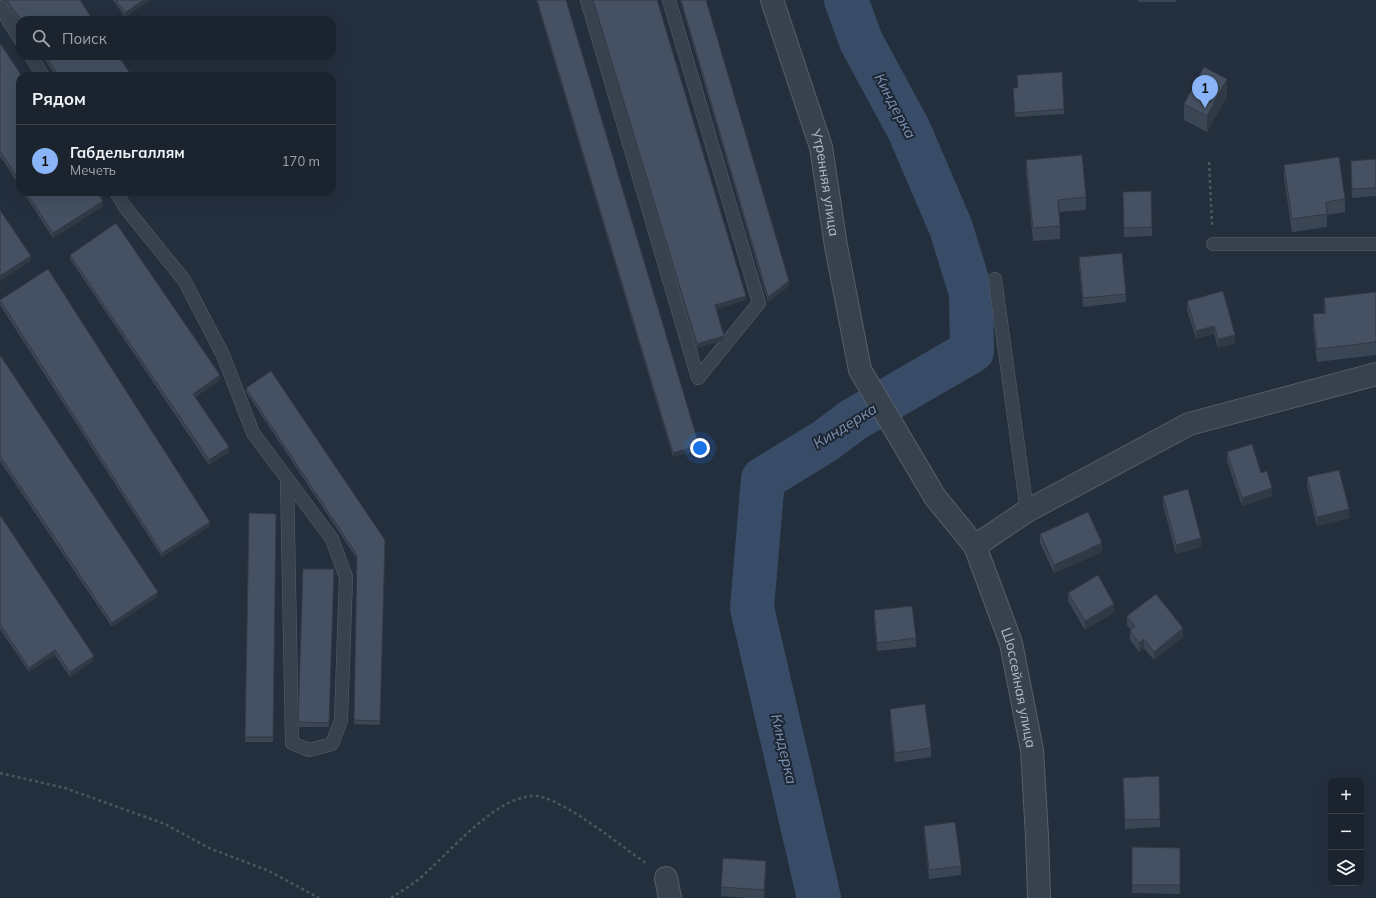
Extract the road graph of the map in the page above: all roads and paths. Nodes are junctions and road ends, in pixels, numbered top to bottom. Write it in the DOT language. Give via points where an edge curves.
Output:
graph roads {
  1 [pos="587,0"];
  2 [pos="669,0"];
  3 [pos="772,0"];
  4 [pos="0,7"];
  5 [pos="16,33"];
  6 [pos="33,60"];
  7 [pos="41,72"];
  8 [pos="1209,162"];
  9 [pos="118,196"];
  10 [pos="1213,244"];
  11 [pos="1376,244"];
  12 [pos="995,279"];
  13 [pos="1376,374"];
  14 [pos="895,432"];
  15 [pos="287,478"];
  16 [pos="1026,511"];
  17 [pos="975,546"];
  18 [pos="0,773"];
  19 [pos="668,888"];
  20 [pos="319,898"];
  21 [pos="391,898"];
  22 [pos="1039,898"];
  1 -- 2 [label="lane" via="698,378 759,303"];
  3 -- 14 [label="street, Утренняя улица" via="821,147 836,246 860,370"];
  4 -- 5 [label="lane"];
  6 -- 7 [label="lane"];
  8 -- 10 [label="path"];
  9 -- 15 [label="lane" via="184,280 223,355 253,433"];
  10 -- 11 [label="lane"];
  12 -- 16 [label="lane"];
  13 -- 16 [label="street" via="1189,424"];
  14 -- 17 [label="street, Шоссейная улица" via="935,497"];
  15 -- 15 [label="lane" via="292,743 309,750 332,744 341,720 346,577 332,539"];
  16 -- 17 [label="street"];
  17 -- 22 [label="street, Шоссейная улица" via="1011,643 1032,750"];
  18 -- 20 [label="path" via="65,788 165,824 210,848 269,870"];
  19 -- 21 [label="path" via="570,810 542,797 522,797 482,820 419,879"];
}
